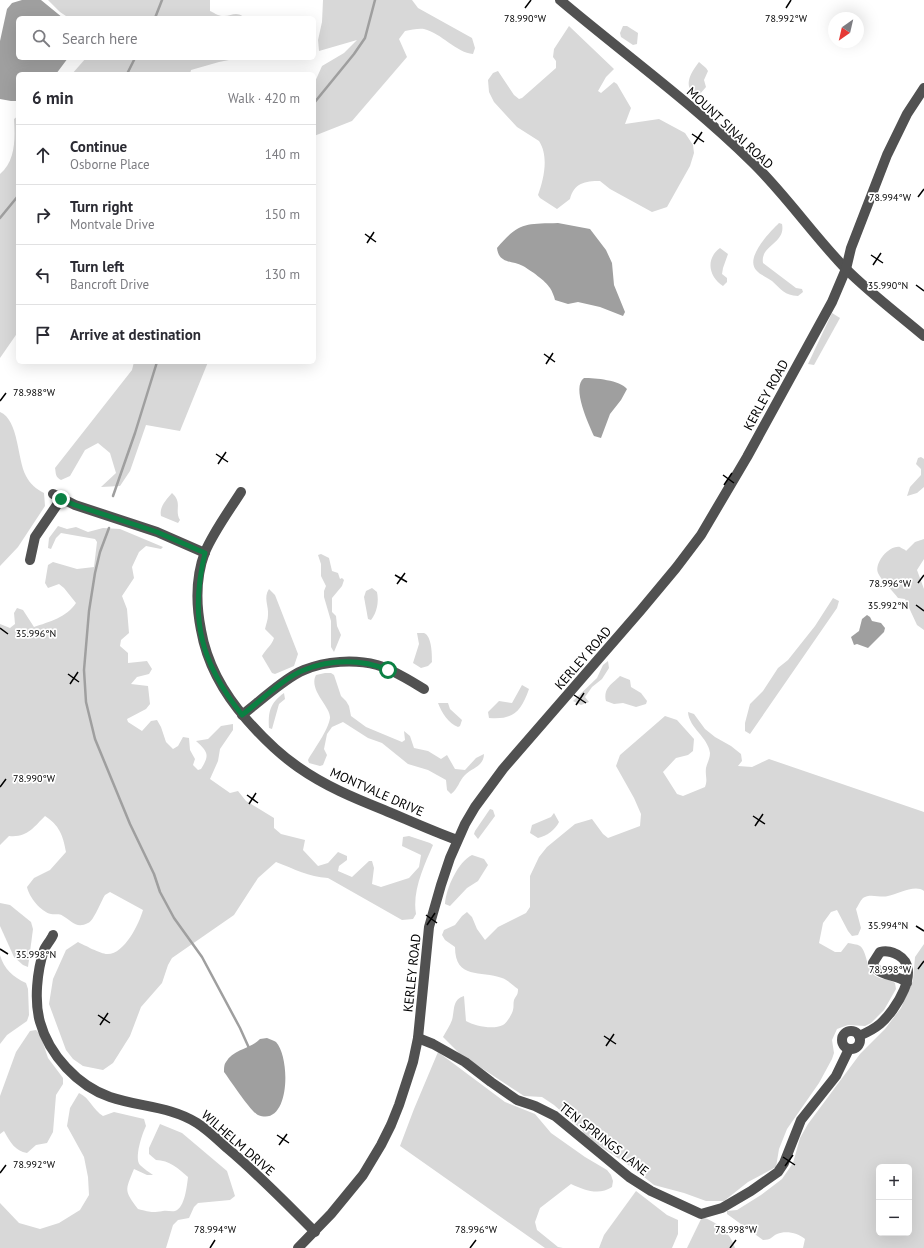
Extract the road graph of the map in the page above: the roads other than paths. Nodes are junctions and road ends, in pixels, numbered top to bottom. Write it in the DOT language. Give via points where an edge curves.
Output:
graph roads {
  1 [pos="560,0"];
  2 [pos="924,88"];
  3 [pos="846,269"];
  4 [pos="924,336"];
  5 [pos="241,492"];
  6 [pos="205,553"];
  7 [pos="30,560"];
  8 [pos="424,689"];
  9 [pos="242,715"];
  10 [pos="457,840"];
  11 [pos="53,935"];
  12 [pos="907,983"];
  13 [pos="859,1036"];
  14 [pos="418,1038"];
  15 [pos="849,1049"];
  16 [pos="315,1232"];
  17 [pos="298,1248"];
  1 -- 3 [label="street, MOUNT SINAI ROAD" via="742,154"];
  2 -- 3 [label="street, KERLEY ROAD" via="907,114 887,155 851,248"];
  3 -- 4 [label="street, MOUNT SINAI ROAD"];
  3 -- 10 [label="street, KERLEY ROAD" via="817,329 701,535 636,616 503,770 475,806"];
  5 -- 6 [label="street, MONTVALE DRIVE"];
  6 -- 7 [label="street" via="157,532 75,505 57,496 35,537"];
  6 -- 9 [label="street, MONTVALE DRIVE" via="197,606 202,638 214,672"];
  8 -- 9 [label="street" via="403,676 377,665 334,662 304,670"];
  9 -- 10 [label="street, MONTVALE DRIVE" via="278,752 313,777 346,795"];
  10 -- 14 [label="street, KERLEY ROAD" via="429,927"];
  11 -- 16 [label="street, WILHELM DRIVE" via="40,964 37,1006 46,1037 63,1064 80,1080 110,1097 170,1110 198,1123 240,1159"];
  12 -- 13 [label="street, TEN SPRINGS LANE" via="889,1015 879,1025"];
  13 -- 15 [label="street, TEN SPRINGS LANE" via="859,1044"];
  13 -- 15 [label="street, TEN SPRINGS LANE" via="852,1031 844,1035 842,1044"];
  14 -- 15 [label="street, TEN SPRINGS LANE" via="465,1062 518,1100 555,1116 629,1177 651,1191 701,1214 722,1208 778,1172 801,1120 836,1076"];
  14 -- 16 [label="street, KERLEY ROAD" via="399,1105 381,1145 353,1188"];
  16 -- 17 [label="street, KERLEY ROAD"];
}
